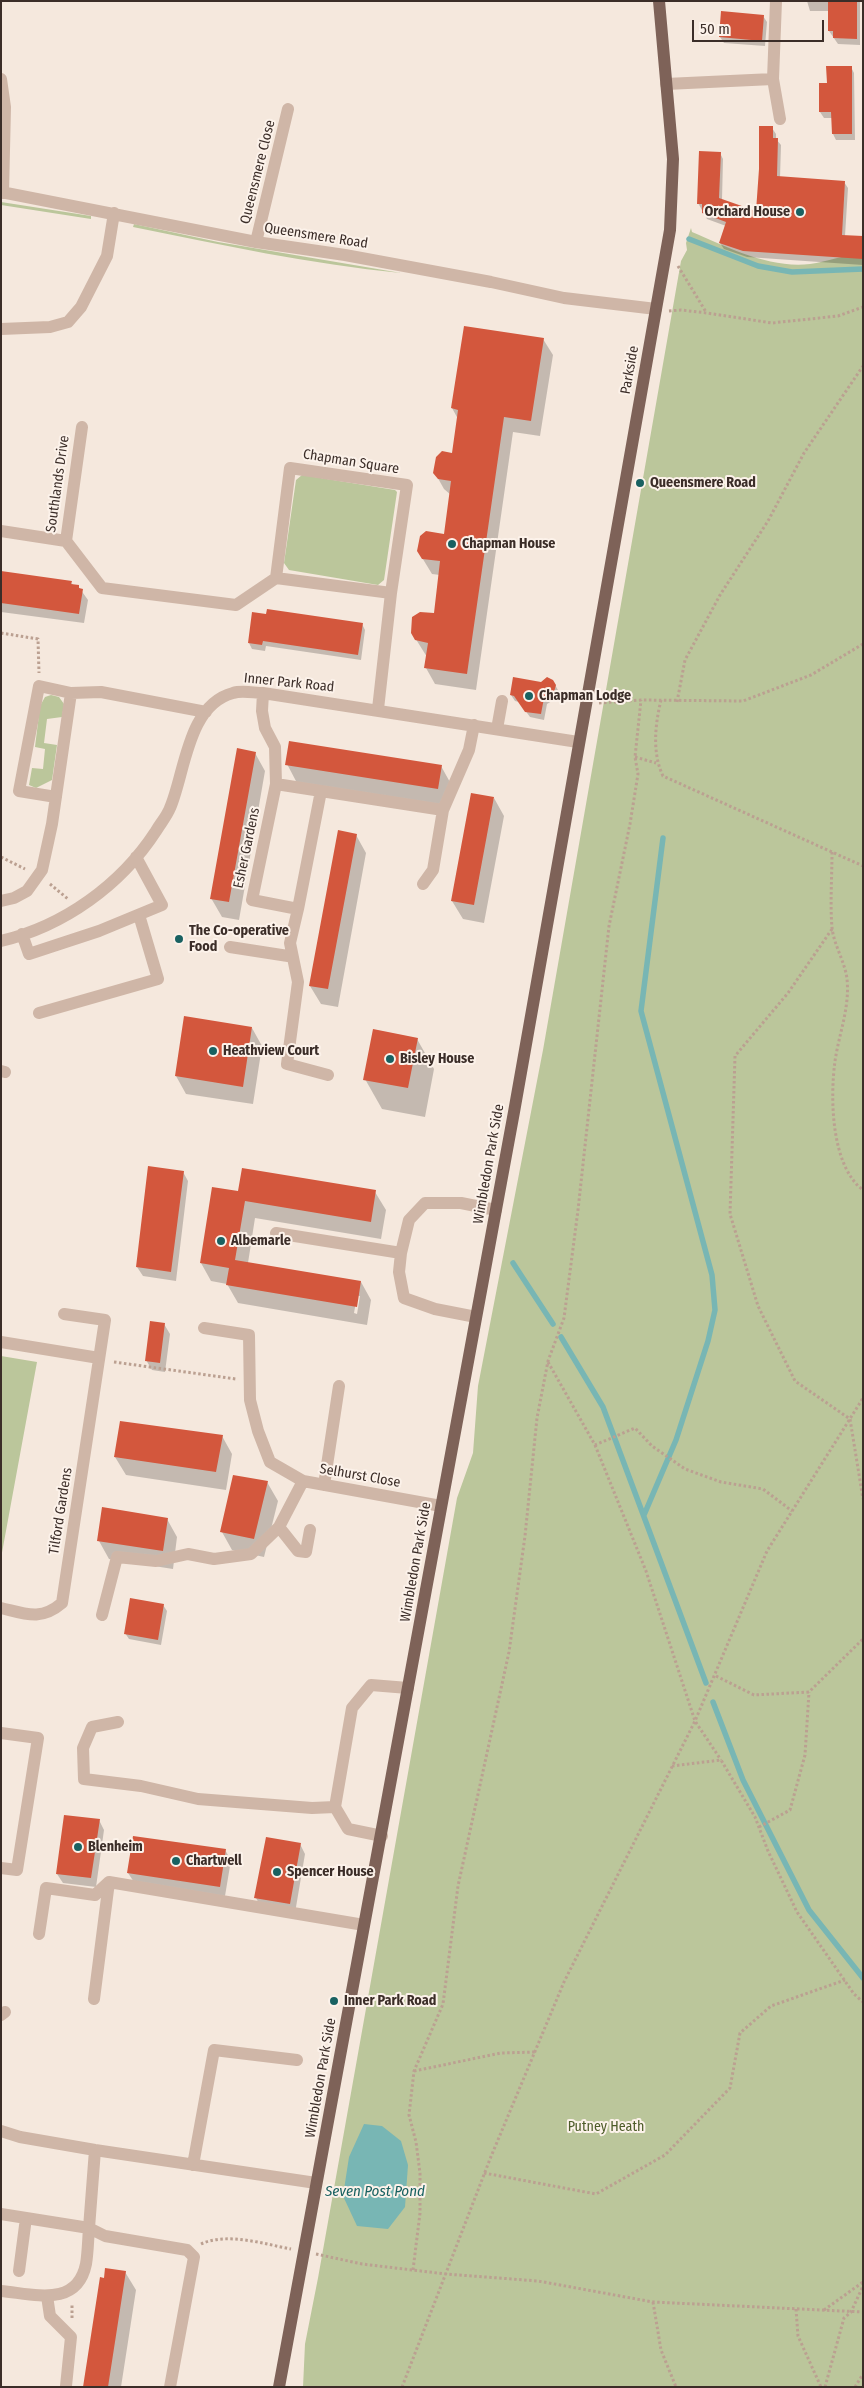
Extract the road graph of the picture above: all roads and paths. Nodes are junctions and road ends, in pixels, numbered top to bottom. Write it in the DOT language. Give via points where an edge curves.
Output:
graph roads {
  1 [pos="659,1"];
  2 [pos="776,1"];
  3 [pos="1,79"];
  4 [pos="773,79"];
  5 [pos="666,84"];
  6 [pos="288,109"];
  7 [pos="780,119"];
  8 [pos="2,192"];
  9 [pos="114,213"];
  10 [pos="256,242"];
  11 [pos="677,264"];
  12 [pos="863,307"];
  13 [pos="656,309"];
  14 [pos="707,313"];
  15 [pos="1,329"];
  16 [pos="863,366"];
  17 [pos="82,427"];
  18 [pos="1,531"];
  19 [pos="66,541"];
  20 [pos="276,578"];
  21 [pos="391,593"];
  22 [pos="1,633"];
  23 [pos="863,644"];
  24 [pos="39,686"];
  25 [pos="70,692"];
  26 [pos="263,693"];
  27 [pos="642,700"];
  28 [pos="661,700"];
  29 [pos="502,701"];
  30 [pos="677,702"];
  31 [pos="600,703"];
  32 [pos="378,709"];
  33 [pos="206,712"];
  34 [pos="474,725"];
  35 [pos="497,729"];
  36 [pos="578,742"];
  37 [pos="635,757"];
  38 [pos="656,763"];
  39 [pos="276,784"];
  40 [pos="320,791"];
  41 [pos="56,797"];
  42 [pos="443,810"];
  43 [pos="832,852"];
  44 [pos="1,857"];
  45 [pos="136,857"];
  46 [pos="863,866"];
  47 [pos="38,876"];
  48 [pos="423,884"];
  49 [pos="1,901"];
  50 [pos="76,909"];
  51 [pos="298,909"];
  52 [pos="138,915"];
  53 [pos="832,929"];
  54 [pos="22,934"];
  55 [pos="1,941"];
  56 [pos="230,947"];
  57 [pos="292,954"];
  58 [pos="39,1013"];
  59 [pos="328,1074"];
  60 [pos="863,1190"];
  61 [pos="496,1210"];
  62 [pos="276,1233"];
  63 [pos="400,1253"];
  64 [pos="64,1314"];
  65 [pos="476,1317"];
  66 [pos="204,1328"];
  67 [pos="1,1342"];
  68 [pos="99,1361"];
  69 [pos="548,1361"];
  70 [pos="249,1380"];
  71 [pos="339,1386"];
  72 [pos="863,1398"];
  73 [pos="850,1419"];
  74 [pos="595,1445"];
  75 [pos="303,1481"];
  76 [pos="324,1485"];
  77 [pos="863,1499"];
  78 [pos="441,1506"];
  79 [pos="792,1511"];
  80 [pos="279,1527"];
  81 [pos="310,1530"];
  82 [pos="1,1608"];
  83 [pos="102,1615"];
  84 [pos="863,1639"];
  85 [pos="716,1676"];
  86 [pos="408,1688"];
  87 [pos="809,1692"];
  88 [pos="695,1721"];
  89 [pos="118,1722"];
  90 [pos="1,1733"];
  91 [pos="721,1760"];
  92 [pos="672,1766"];
  93 [pos="335,1807"];
  94 [pos="759,1827"];
  95 [pos="382,1836"];
  96 [pos="1,1868"];
  97 [pos="109,1882"];
  98 [pos="364,1924"];
  99 [pos="39,1934"];
  100 [pos="845,1980"];
  101 [pos="94,1999"];
  102 [pos="863,2002"];
  103 [pos="535,2052"];
  104 [pos="297,2060"];
  105 [pos="414,2071"];
  106 [pos="1,2130"];
  107 [pos="95,2150"];
  108 [pos="193,2165"];
  109 [pos="484,2174"];
  110 [pos="316,2183"];
  111 [pos="1,2214"];
  112 [pos="26,2218"];
  113 [pos="89,2228"];
  114 [pos="19,2271"];
  115 [pos="446,2274"];
  116 [pos="863,2282"];
  117 [pos="863,2286"];
  118 [pos="73,2289"];
  119 [pos="1,2291"];
  120 [pos="47,2296"];
  121 [pos="654,2302"];
  122 [pos="796,2310"];
  123 [pos="824,2310"];
  124 [pos="851,2312"];
  125 [pos="863,2312"];
  126 [pos="71,2337"];
  127 [pos="863,2374"];
  128 [pos="66,2386"];
  129 [pos="170,2387"];
  130 [pos="279,2387"];
  131 [pos="402,2387"];
  132 [pos="676,2387"];
  133 [pos="821,2387"];
  134 [pos="825,2387"];
  135 [pos="855,2387"];
  1 -- 5 [label="main road, Parkside"];
  2 -- 4 [label="street"];
  3 -- 8 [label="street" via="5,106"];
  4 -- 5 [label="street"];
  4 -- 7 [label="street"];
  5 -- 13 [label="main road, Parkside" via="672,158 672,214"];
  6 -- 10 [label="street, Queensmere Close"];
  8 -- 9 [label="street, Queensmere Road"];
  9 -- 10 [label="street, Queensmere Road"];
  9 -- 15 [label="street" via="107,256 81,307 68,322 50,327"];
  10 -- 13 [label="street, Queensmere Road" via="344,255 564,298"];
  11 -- 14 [label="path"];
  12 -- 14 [label="path" via="838,316 772,323"];
  13 -- 14 [label="path"];
  13 -- 36 [label="main road, Parkside"];
  16 -- 30 [label="path" via="804,453 768,521 720,595 685,660"];
  17 -- 19 [label="street, Southlands Drive"];
  18 -- 19 [label="street, Southlands Drive"];
  19 -- 20 [label="street" via="102,588 236,605"];
  20 -- 21 [label="street"];
  20 -- 21 [label="street, Chapman Square" via="290,468 407,485"];
  21 -- 32 [label="street, Chapman Square"];
  22 -- 24 [label="path" via="38,639"];
  23 -- 30 [label="path" via="811,675 743,701"];
  24 -- 25 [label="street"];
  24 -- 41 [label="street" via="19,791"];
  25 -- 33 [label="street" via="101,692"];
  25 -- 41 [label="street"];
  26 -- 32 [label="street, Inner Park Road"];
  26 -- 33 [label="street, Inner Park Road" via="234,692"];
  26 -- 39 [label="street, Esher Gardens" via="266,728 275,747"];
  27 -- 28 [label="path"];
  27 -- 31 [label="path"];
  27 -- 37 [label="path"];
  28 -- 30 [label="path"];
  28 -- 38 [label="path"];
  29 -- 35 [label="street"];
  32 -- 34 [label="street, Inner Park Road"];
  33 -- 45 [label="street, Inner Park Road" via="191,735 170,809"];
  34 -- 35 [label="street, Inner Park Road"];
  34 -- 42 [label="street" via="469,750"];
  35 -- 36 [label="street, Inner Park Road"];
  36 -- 61 [label="main road, Wimbledon Park Side"];
  37 -- 38 [label="path"];
  37 -- 69 [label="path" via="638,774 609,926 564,1318"];
  38 -- 43 [label="path" via="663,776"];
  39 -- 40 [label="street"];
  39 -- 51 [label="street, Esher Gardens" via="252,900"];
  40 -- 42 [label="street"];
  40 -- 51 [label="street"];
  41 -- 47 [label="street" via="42,870"];
  42 -- 48 [label="street" via="433,870"];
  43 -- 46 [label="path"];
  43 -- 53 [label="path"];
  44 -- 47 [label="path"];
  45 -- 50 [label="street, Inner Park Road" via="108,886"];
  45 -- 52 [label="street" via="162,905"];
  47 -- 49 [label="street" via="27,891"];
  47 -- 50 [label="path" via="60,891"];
  50 -- 54 [label="street, Inner Park Road"];
  51 -- 57 [label="street" via="290,943"];
  52 -- 54 [label="street" via="29,954"];
  52 -- 58 [label="street" via="158,979"];
  53 -- 60 [label="path" via="847,978 846,1011 835,1060 832,1096 844,1168"];
  53 -- 73 [label="path" via="788,993 735,1056 730,1214 758,1306 795,1380"];
  54 -- 55 [label="street, Inner Park Road"];
  56 -- 57 [label="street"];
  57 -- 59 [label="street" via="298,982 287,1064"];
  61 -- 63 [label="street" via="461,1203 425,1202 409,1220"];
  61 -- 65 [label="main road, Wimbledon Park Side"];
  62 -- 63 [label="street"];
  63 -- 65 [label="street" via="398,1272 404,1298 435,1309"];
  64 -- 68 [label="street, Tilford Gardens" via="105,1320"];
  65 -- 78 [label="main road, Wimbledon Park Side"];
  66 -- 70 [label="street, Selhurst Close" via="249,1335"];
  67 -- 68 [label="street"];
  68 -- 70 [label="path" via="119,1361"];
  68 -- 82 [label="street, Tilford Gardens" via="62,1603 52,1612 31,1616"];
  69 -- 74 [label="path"];
  69 -- 105 [label="path" via="537,1418 509,1652 458,1886 443,2004"];
  70 -- 75 [label="street, Selhurst Close" via="250,1400 270,1462"];
  71 -- 76 [label="street"];
  72 -- 73 [label="path"];
  73 -- 77 [label="path"];
  73 -- 79 [label="path"];
  74 -- 79 [label="path" via="635,1428 652,1446 685,1469 721,1482 763,1489"];
  74 -- 88 [label="path" via="646,1571"];
  75 -- 76 [label="street, Selhurst Close"];
  75 -- 80 [label="street, Selhurst Close"];
  76 -- 78 [label="street, Selhurst Close"];
  78 -- 86 [label="main road, Wimbledon Park Side"];
  79 -- 85 [label="path" via="767,1550"];
  80 -- 81 [label="street" via="298,1551 306,1552"];
  80 -- 83 [label="street, Selhurst Close" via="251,1554 214,1559 188,1554 156,1561 117,1557"];
  84 -- 87 [label="path"];
  85 -- 87 [label="path" via="754,1694"];
  85 -- 88 [label="path"];
  86 -- 93 [label="street" via="371,1685 352,1708"];
  86 -- 95 [label="main road, Wimbledon Park Side"];
  87 -- 94 [label="path" via="805,1755 790,1810"];
  88 -- 91 [label="path"];
  88 -- 92 [label="path"];
  89 -- 93 [label="street" via="92,1727 83,1748 84,1779 141,1786 198,1799"];
  90 -- 96 [label="street" via="38,1738 17,1870"];
  91 -- 92 [label="path"];
  91 -- 94 [label="path"];
  92 -- 103 [label="path" via="564,1982"];
  93 -- 95 [label="street" via="348,1829"];
  94 -- 100 [label="path" via="797,1912"];
  95 -- 98 [label="main road, Wimbledon Park Side"];
  97 -- 98 [label="street"];
  97 -- 99 [label="street" via="95,1895 46,1888"];
  97 -- 101 [label="street"];
  98 -- 110 [label="main road, Wimbledon Park Side"];
  100 -- 102 [label="path"];
  100 -- 109 [label="path" via="771,2006 740,2033 730,2088 665,2154 596,2194"];
  103 -- 105 [label="path" via="501,2052"];
  103 -- 109 [label="path"];
  104 -- 108 [label="street" via="214,2050"];
  105 -- 115 [label="path" via="409,2115 417,2150 420,2213 413,2270"];
  106 -- 107 [label="street" via="20,2137"];
  107 -- 108 [label="street"];
  107 -- 113 [label="street"];
  108 -- 110 [label="street"];
  109 -- 115 [label="path"];
  110 -- 130 [label="main road, Wimbledon Park Side"];
  111 -- 112 [label="street"];
  112 -- 113 [label="street"];
  112 -- 114 [label="street"];
  113 -- 118 [label="street" via="86,2264"];
  113 -- 129 [label="street" via="106,2236 187,2250 194,2258"];
  115 -- 121 [label="path" via="538,2280"];
  115 -- 131 [label="path"];
  116 -- 123 [label="path"];
  117 -- 124 [label="path"];
  118 -- 120 [label="street"];
  118 -- 126 [label="path"];
  119 -- 120 [label="street"];
  120 -- 126 [label="street" via="50,2316"];
  121 -- 122 [label="path"];
  121 -- 132 [label="path" via="661,2350"];
  122 -- 123 [label="path"];
  122 -- 133 [label="path" via="798,2336"];
  123 -- 124 [label="path"];
  124 -- 125 [label="path"];
  124 -- 134 [label="path" via="844,2318"];
  126 -- 128 [label="street"];
  127 -- 135 [label="path"];
}
